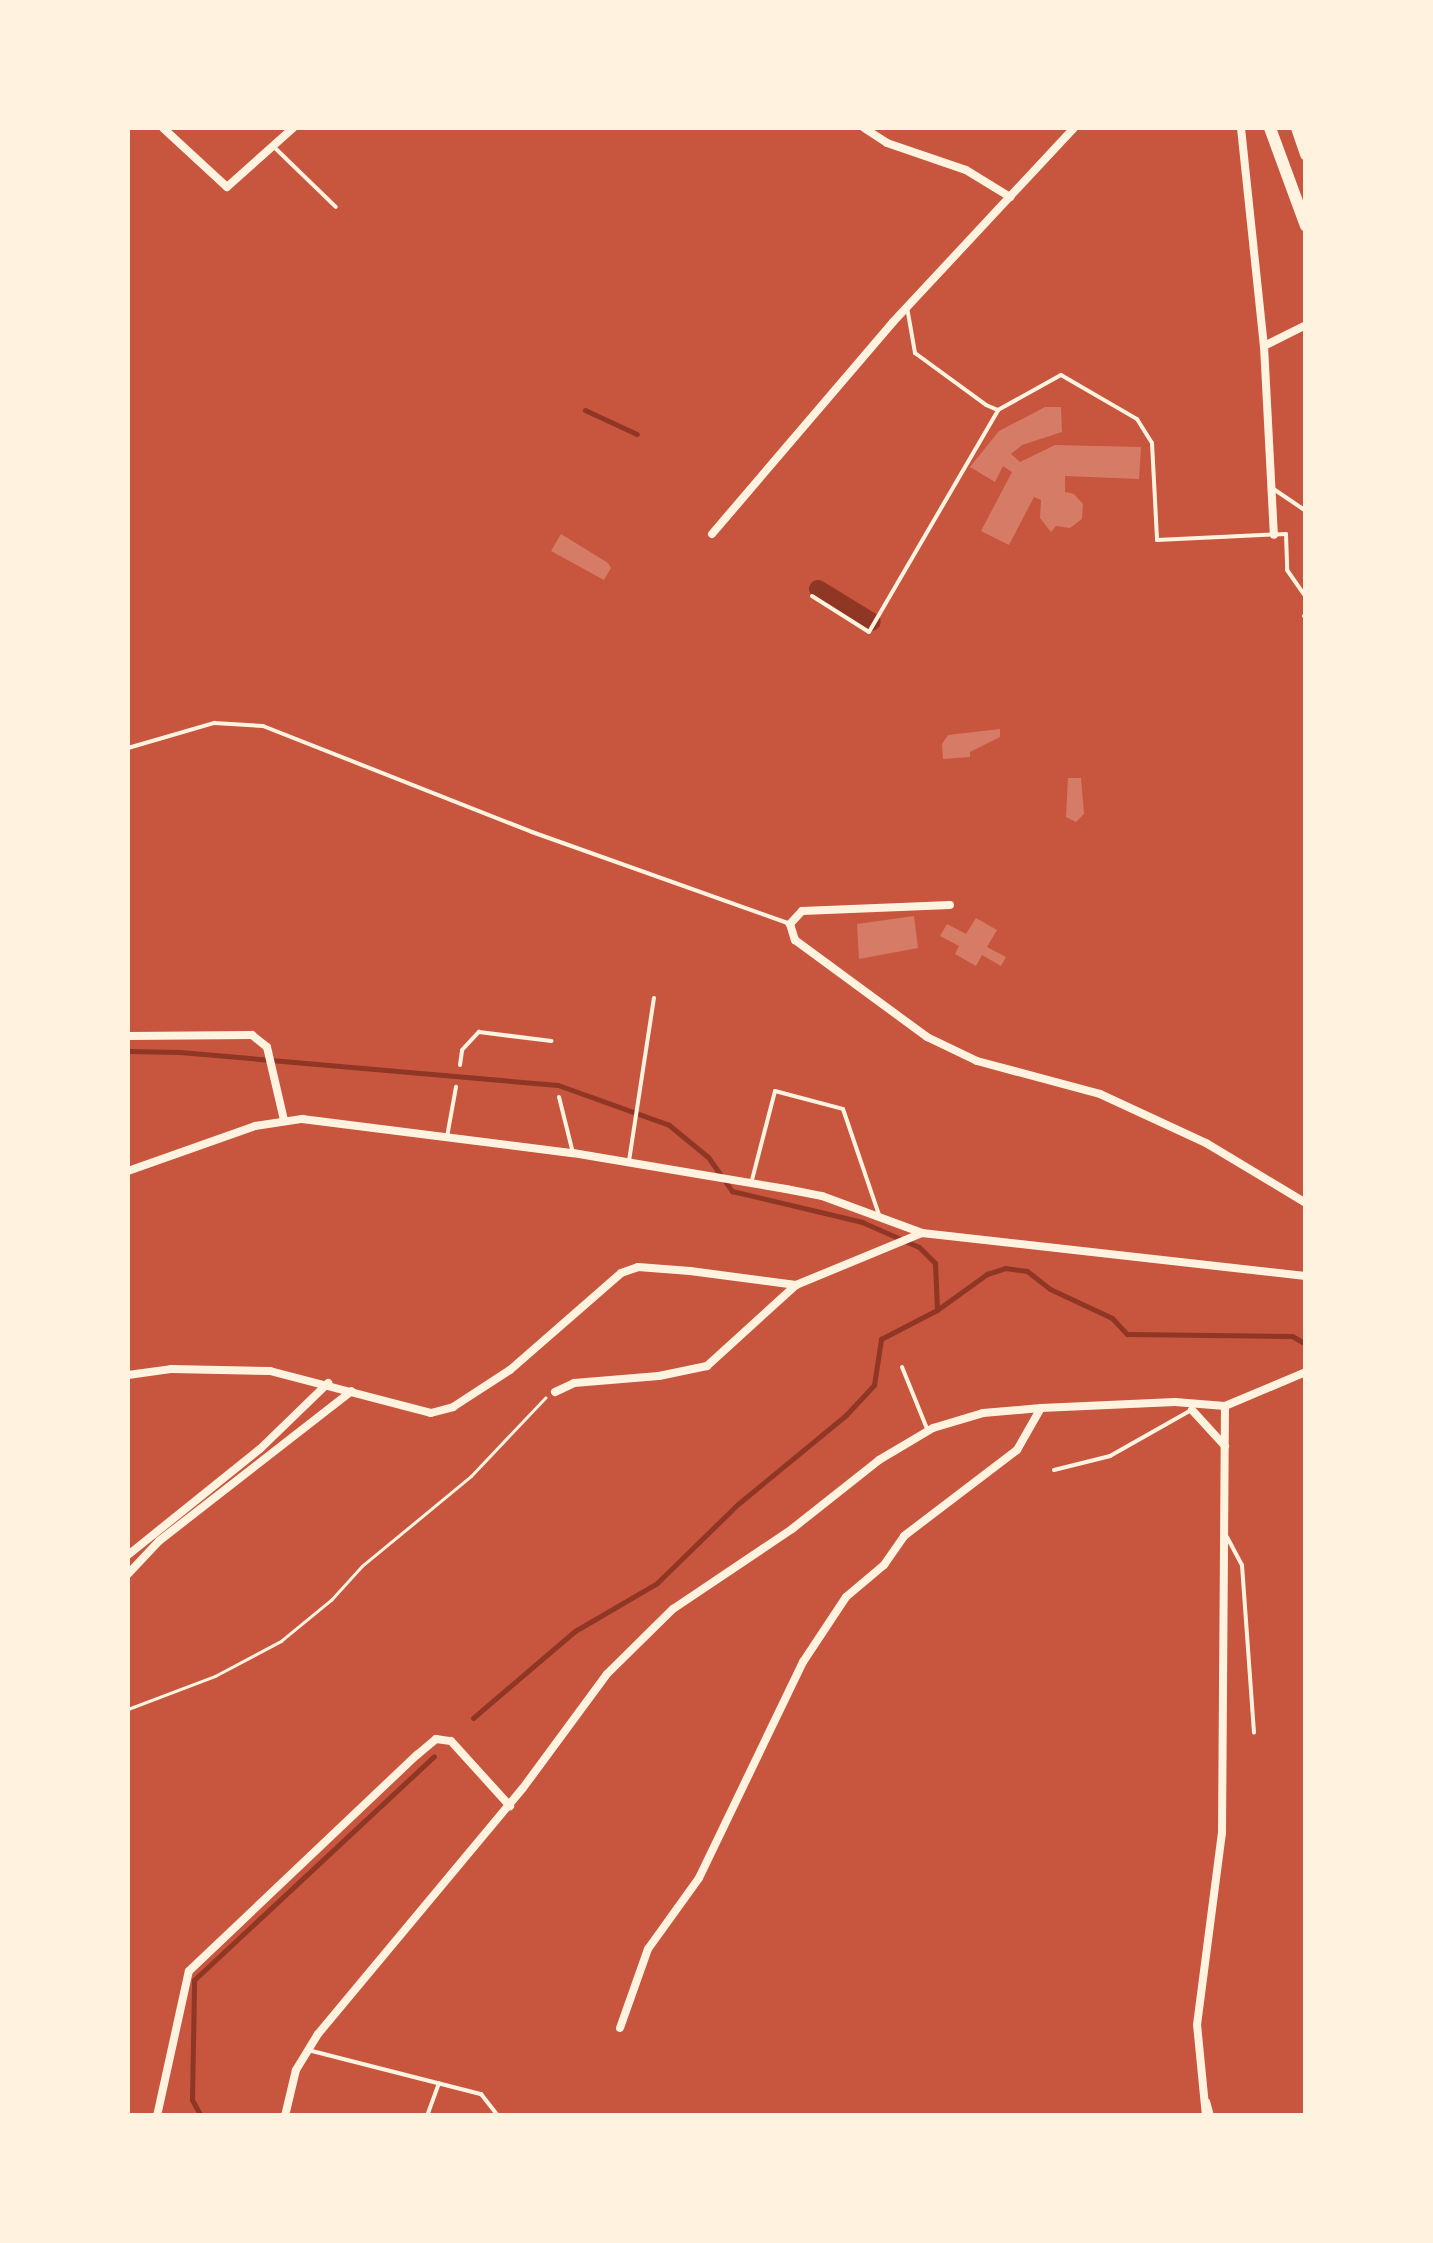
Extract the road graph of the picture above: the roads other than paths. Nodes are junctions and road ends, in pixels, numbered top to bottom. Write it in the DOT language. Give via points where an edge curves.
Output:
graph roads {
  1 [pos="164,128"];
  2 [pos="293,128"];
  3 [pos="864,128"];
  4 [pos="1074,128"];
  5 [pos="1241,128"];
  6 [pos="1270,128"];
  7 [pos="1298,128"];
  8 [pos="274,147"];
  9 [pos="1305,151"];
  10 [pos="1010,198"];
  11 [pos="336,207"];
  12 [pos="1306,226"];
  13 [pos="908,307"];
  14 [pos="1304,326"];
  15 [pos="1264,346"];
  16 [pos="998,410"];
  17 [pos="1272,488"];
  18 [pos="1306,510"];
  19 [pos="712,534"];
  20 [pos="1274,535"];
  21 [pos="812,596"];
  22 [pos="1306,597"];
  23 [pos="128,748"];
  24 [pos="950,905"];
  25 [pos="790,924"];
  26 [pos="654,998"];
  27 [pos="128,1036"];
  28 [pos="550,1042"];
  29 [pos="460,1065"];
  30 [pos="456,1087"];
  31 [pos="559,1097"];
  32 [pos="284,1120"];
  33 [pos="447,1137"];
  34 [pos="573,1153"];
  35 [pos="629,1162"];
  36 [pos="128,1171"];
  37 [pos="752,1183"];
  38 [pos="1306,1203"];
  39 [pos="880,1216"];
  40 [pos="922,1233"];
  41 [pos="1306,1276"];
  42 [pos="796,1284"];
  43 [pos="902,1367"];
  44 [pos="1306,1372"];
  45 [pos="128,1375"];
  46 [pos="328,1384"];
  47 [pos="352,1391"];
  48 [pos="556,1392"];
  49 [pos="1201,1404"];
  50 [pos="1225,1406"];
  51 [pos="1041,1408"];
  52 [pos="1192,1410"];
  53 [pos="928,1431"];
  54 [pos="1225,1446"];
  55 [pos="1054,1470"];
  56 [pos="1226,1537"];
  57 [pos="128,1555"];
  58 [pos="128,1574"];
  59 [pos="1254,1733"];
  60 [pos="510,1806"];
  61 [pos="620,2028"];
  62 [pos="308,2050"];
  63 [pos="439,2084"];
  64 [pos="157,2116"];
  65 [pos="285,2116"];
  66 [pos="427,2116"];
  67 [pos="498,2116"];
  68 [pos="1209,2116"];
  1 -- 8 [label="street" via="227,187"];
  2 -- 8 [label="street"];
  3 -- 10 [label="street" via="887,143 966,170"];
  4 -- 10 [label="street"];
  5 -- 15 [label="street"];
  6 -- 12 [label="main road"];
  7 -- 9 [label="main road"];
  8 -- 11 [label="lane"];
  10 -- 13 [label="street"];
  13 -- 16 [label="lane" via="914,353"];
  13 -- 19 [label="street"];
  14 -- 15 [label="street"];
  15 -- 17 [label="street"];
  16 -- 20 [label="lane" via="1061,375 1137,419 1152,443 1157,540"];
  16 -- 21 [label="lane" via="869,632"];
  17 -- 18 [label="lane"];
  17 -- 20 [label="street"];
  20 -- 22 [label="lane" via="1286,534 1287,570"];
  23 -- 25 [label="lane" via="214,724 263,726"];
  24 -- 25 [label="street" via="802,911"];
  25 -- 38 [label="street" via="794,940 927,1036 977,1061 1100,1094 1206,1142"];
  26 -- 35 [label="lane"];
  27 -- 32 [label="street" via="252,1036 267,1047"];
  28 -- 29 [label="lane" via="479,1032 462,1050"];
  30 -- 33 [label="lane"];
  31 -- 34 [label="lane"];
  32 -- 33 [label="street"];
  32 -- 36 [label="street"];
  33 -- 34 [label="street"];
  34 -- 35 [label="street"];
  35 -- 37 [label="street"];
  37 -- 39 [label="street"];
  37 -- 39 [label="lane" via="775,1091 842,1109"];
  39 -- 40 [label="street"];
  40 -- 41 [label="street"];
  40 -- 42 [label="street"];
  42 -- 47 [label="street" via="638,1267 605,1283 555,1336 453,1407 431,1414"];
  42 -- 48 [label="street" via="706,1366 574,1383"];
  43 -- 53 [label="lane"];
  44 -- 50 [label="street"];
  45 -- 46 [label="street" via="270,1371"];
  46 -- 47 [label="street"];
  46 -- 57 [label="street" via="260,1449"];
  47 -- 58 [label="street" via="159,1541"];
  49 -- 50 [label="street"];
  49 -- 51 [label="street"];
  49 -- 52 [label="lane"];
  50 -- 54 [label="street"];
  51 -- 53 [label="street" via="982,1413"];
  51 -- 61 [label="street" via="1017,1450 904,1536 884,1566 846,1597 802,1662 698,1878 648,1949"];
  52 -- 54 [label="street"];
  52 -- 55 [label="lane" via="1110,1456"];
  53 -- 60 [label="street" via="673,1609 607,1674"];
  54 -- 56 [label="street"];
  56 -- 59 [label="lane" via="1242,1565"];
  56 -- 68 [label="street" via="1222,1833 1196,2025"];
  60 -- 62 [label="street"];
  60 -- 64 [label="street" via="451,1740 436,1739 189,1971"];
  62 -- 63 [label="lane"];
  62 -- 65 [label="street"];
  63 -- 66 [label="lane"];
  63 -- 67 [label="lane" via="481,2094"];
}
